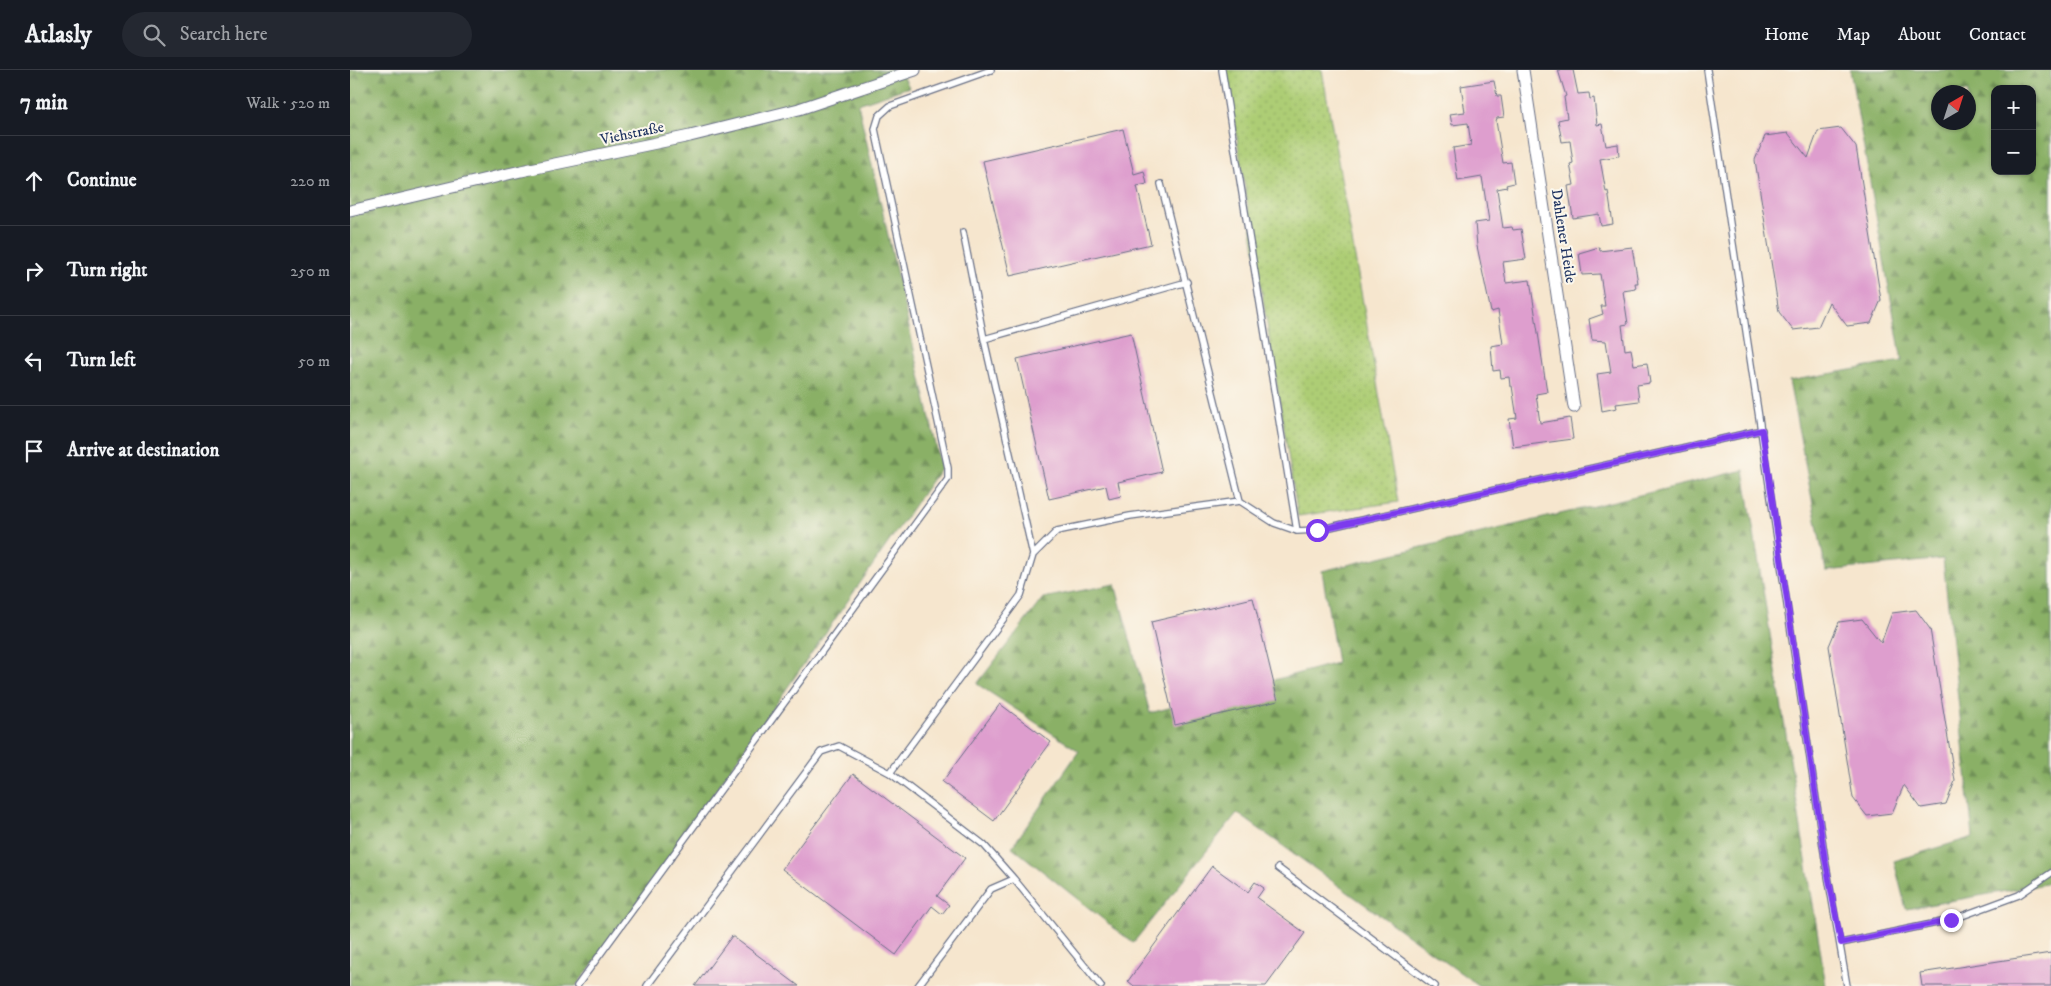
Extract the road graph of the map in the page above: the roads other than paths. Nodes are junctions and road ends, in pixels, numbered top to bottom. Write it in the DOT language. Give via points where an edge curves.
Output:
graph roads {
  1 [pos="916,70"];
  2 [pos="991,70"];
  3 [pos="1222,70"];
  4 [pos="1523,70"];
  5 [pos="1707,70"];
  6 [pos="1161,184"];
  7 [pos="350,211"];
  8 [pos="963,232"];
  9 [pos="1187,282"];
  10 [pos="984,339"];
  11 [pos="1574,407"];
  12 [pos="1762,430"];
  13 [pos="1240,501"];
  14 [pos="1298,531"];
  15 [pos="1033,556"];
  16 [pos="890,774"];
  17 [pos="1278,868"];
  18 [pos="2051,873"];
  19 [pos="1014,879"];
  20 [pos="1841,943"];
  21 [pos="577,986"];
  22 [pos="647,986"];
  23 [pos="918,986"];
  24 [pos="1100,986"];
  25 [pos="1435,986"];
  26 [pos="1847,986"];
  1 -- 7 [label="street, Viehstraße" via="799,109 699,134"];
  2 -- 21 [label="lane" via="890,106 879,116 875,129 948,479"];
  3 -- 14 [label="lane"];
  4 -- 11 [label="street, Dahlener Heide"];
  5 -- 12 [label="lane"];
  6 -- 9 [label="lane"];
  8 -- 10 [label="lane"];
  9 -- 10 [label="lane"];
  9 -- 13 [label="lane"];
  10 -- 15 [label="lane"];
  12 -- 14 [label="lane" via="1317,530"];
  12 -- 20 [label="lane" via="1825,859"];
  13 -- 14 [label="lane" via="1274,522"];
  13 -- 15 [label="lane" via="1130,516 1057,531"];
  15 -- 16 [label="lane" via="1021,596"];
  16 -- 19 [label="lane" via="984,846"];
  16 -- 22 [label="lane" via="839,746 821,752"];
  17 -- 25 [label="lane"];
  18 -- 20 [label="lane" via="2019,895 1951,920"];
  19 -- 23 [label="lane" via="990,889"];
  19 -- 24 [label="lane"];
  20 -- 26 [label="lane"];
}
